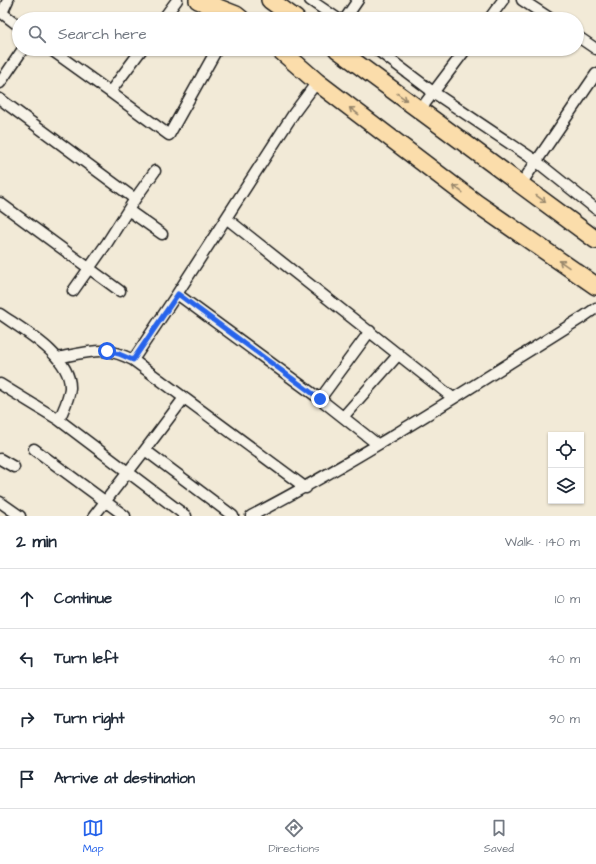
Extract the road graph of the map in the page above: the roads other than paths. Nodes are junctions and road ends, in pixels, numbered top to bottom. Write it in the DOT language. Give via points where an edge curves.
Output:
graph roads {
  1 [pos="8,0"];
  2 [pos="177,0"];
  3 [pos="198,0"];
  4 [pos="270,0"];
  5 [pos="310,0"];
  6 [pos="358,0"];
  7 [pos="503,0"];
  8 [pos="522,0"];
  9 [pos="168,12"];
  10 [pos="224,12"];
  11 [pos="286,12"];
  12 [pos="328,12"];
  13 [pos="350,12"];
  14 [pos="494,12"];
  15 [pos="540,12"];
  16 [pos="12,21"];
  17 [pos="584,41"];
  18 [pos="596,49"];
  19 [pos="18,56"];
  20 [pos="60,56"];
  21 [pos="137,56"];
  22 [pos="213,56"];
  23 [pos="287,56"];
  24 [pos="347,56"];
  25 [pos="385,56"];
  26 [pos="461,56"];
  27 [pos="596,74"];
  28 [pos="316,82"];
  29 [pos="0,83"];
  30 [pos="110,92"];
  31 [pos="433,92"];
  32 [pos="0,99"];
  33 [pos="420,110"];
  34 [pos="536,161"];
  35 [pos="155,171"];
  36 [pos="521,184"];
  37 [pos="135,199"];
  38 [pos="0,203"];
  39 [pos="596,208"];
  40 [pos="128,210"];
  41 [pos="226,218"];
  42 [pos="162,234"];
  43 [pos="596,240"];
  44 [pos="89,269"];
  45 [pos="596,286"];
  46 [pos="73,291"];
  47 [pos="120,291"];
  48 [pos="178,294"];
  49 [pos="596,308"];
  50 [pos="0,314"];
  51 [pos="370,331"];
  52 [pos="399,354"];
  53 [pos="57,358"];
  54 [pos="133,360"];
  55 [pos="0,384"];
  56 [pos="184,398"];
  57 [pos="453,398"];
  58 [pos="320,399"];
  59 [pos="343,417"];
  60 [pos="59,420"];
  61 [pos="377,444"];
  62 [pos="34,449"];
  63 [pos="145,450"];
  64 [pos="0,459"];
  65 [pos="14,467"];
  66 [pos="128,471"];
  67 [pos="306,488"];
  68 [pos="105,501"];
  69 [pos="0,502"];
  70 [pos="20,516"];
  71 [pos="94,516"];
  72 [pos="125,516"];
  73 [pos="186,516"];
  74 [pos="233,516"];
  75 [pos="251,516"];
  1 -- 16 [label="street" via="2,14"];
  2 -- 9 [label="street"];
  3 -- 10 [label="highway"];
  4 -- 11 [label="highway"];
  5 -- 12 [label="street"];
  6 -- 13 [label="street"];
  7 -- 14 [label="street"];
  8 -- 15 [label="street"];
  17 -- 18 [label="street"];
  19 -- 29 [label="street"];
  20 -- 30 [label="street"];
  21 -- 30 [label="street"];
  22 -- 30 [label="street" via="169,135"];
  23 -- 28 [label="highway"];
  24 -- 33 [label="highway, one-way"];
  25 -- 31 [label="street"];
  26 -- 31 [label="street"];
  27 -- 34 [label="street"];
  28 -- 41 [label="street"];
  45 -- 28 [label="highway, one-way" via="476,203"];
  31 -- 33 [label="street"];
  31 -- 34 [label="street"];
  32 -- 37 [label="street"];
  33 -- 36 [label="highway"];
  34 -- 36 [label="street"];
  34 -- 39 [label="street"];
  35 -- 37 [label="street"];
  36 -- 43 [label="highway, one-way"];
  37 -- 40 [label="street"];
  38 -- 44 [label="street"];
  40 -- 42 [label="street"];
  40 -- 44 [label="street"];
  41 -- 48 [label="street"];
  41 -- 51 [label="street"];
  44 -- 46 [label="street"];
  44 -- 47 [label="street"];
  48 -- 54 [label="street"];
  48 -- 58 [label="street"];
  49 -- 57 [label="street"];
  50 -- 53 [label="street" via="48,348"];
  51 -- 52 [label="street"];
  51 -- 58 [label="street"];
  52 -- 57 [label="street"];
  52 -- 59 [label="street"];
  53 -- 54 [label="street" via="107,351"];
  53 -- 60 [label="street" via="67,373 70,387"];
  54 -- 56 [label="street"];
  55 -- 60 [label="street"];
  56 -- 63 [label="street"];
  56 -- 67 [label="street"];
  57 -- 61 [label="street"];
  58 -- 59 [label="street"];
  59 -- 61 [label="street"];
  60 -- 66 [label="street"];
  61 -- 67 [label="street"];
  62 -- 68 [label="street"];
  63 -- 66 [label="street"];
  63 -- 74 [label="street"];
  64 -- 65 [label="street"];
  66 -- 68 [label="street"];
  66 -- 73 [label="street"];
  67 -- 75 [label="street"];
  68 -- 71 [label="street"];
  68 -- 72 [label="street"];
  69 -- 70 [label="street"];
}
